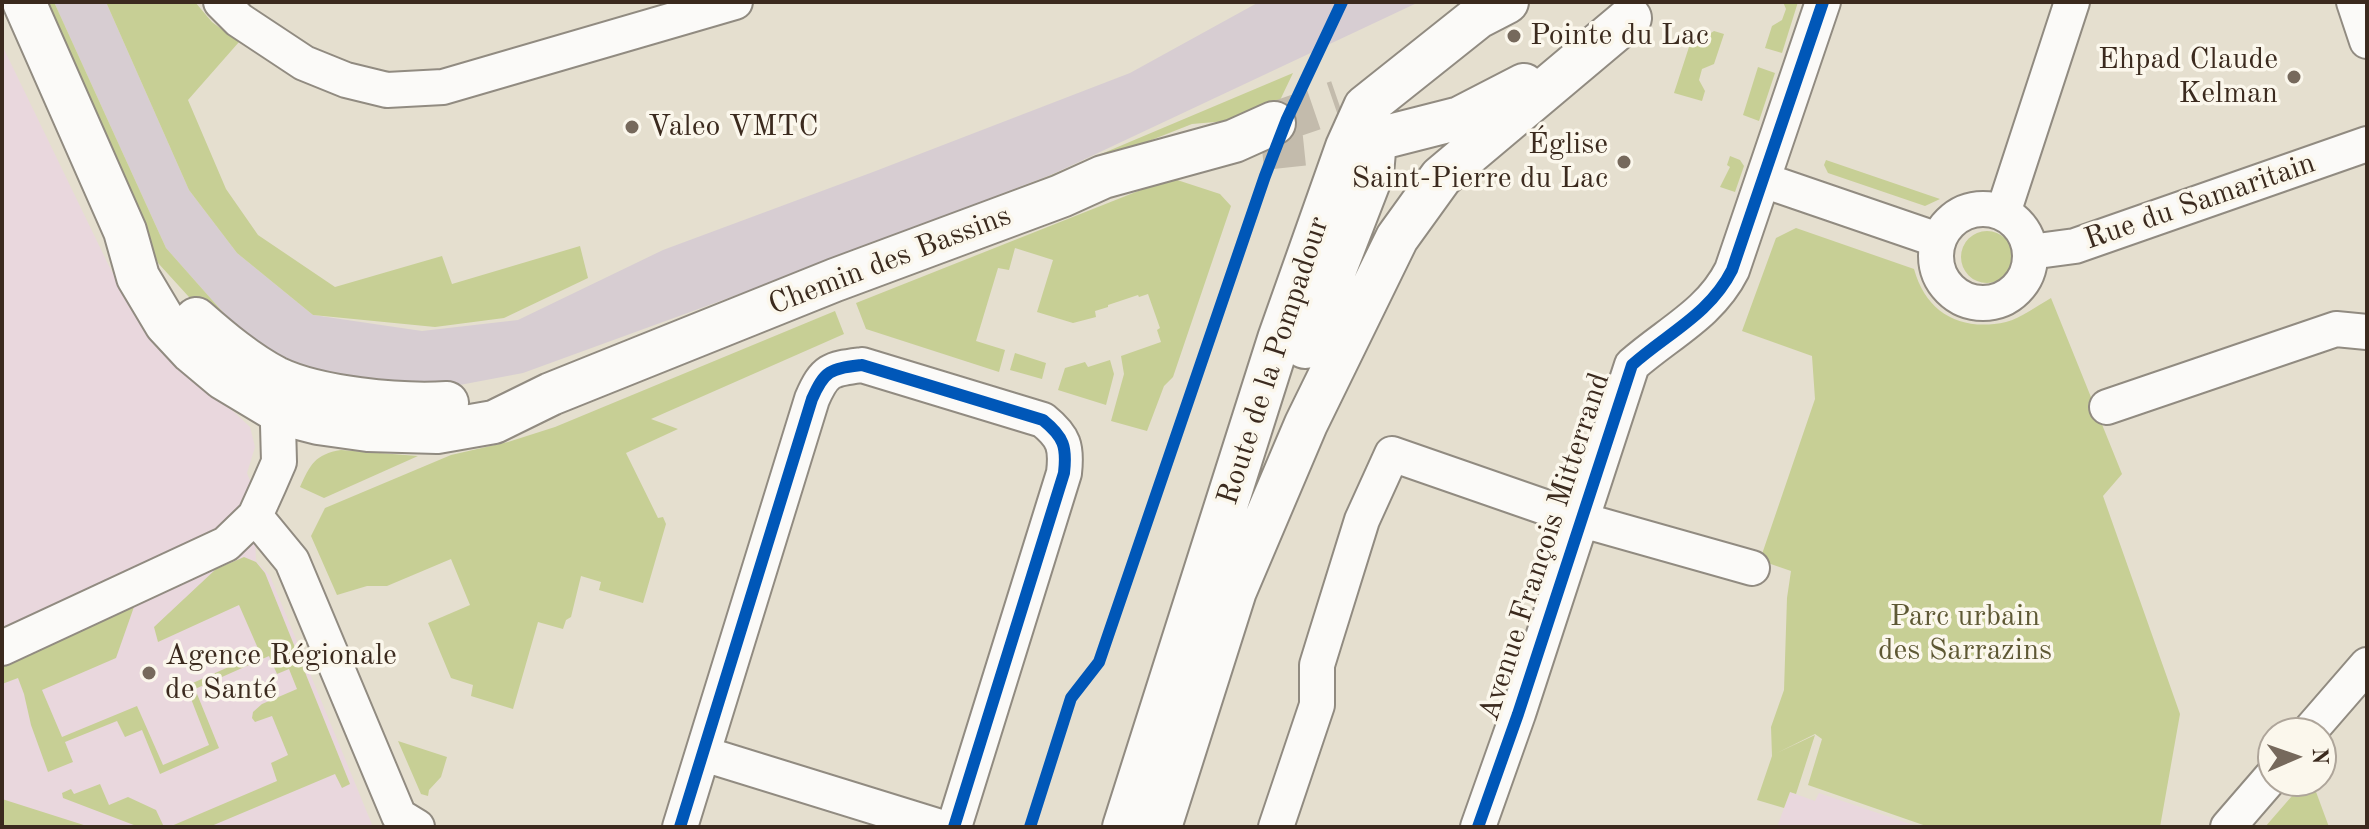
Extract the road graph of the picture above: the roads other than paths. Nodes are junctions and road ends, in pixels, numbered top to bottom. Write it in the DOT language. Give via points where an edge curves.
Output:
graph roads {
  1 [pos="24,2"];
  2 [pos="221,2"];
  3 [pos="735,2"];
  4 [pos="1507,2"];
  5 [pos="1823,2"];
  6 [pos="2072,2"];
  7 [pos="2354,2"];
  8 [pos="1630,18"];
  9 [pos="2367,41"];
  10 [pos="1592,50"];
  11 [pos="1349,127"];
  12 [pos="1257,137"];
  13 [pos="2367,144"];
  14 [pos="1763,180"];
  15 [pos="2003,213"];
  16 [pos="1938,240"];
  17 [pos="2030,252"];
  18 [pos="2367,332"];
  19 [pos="308,405"];
  20 [pos="2107,407"];
  21 [pos="255,516"];
  22 [pos="1582,520"];
  23 [pos="1752,568"];
  24 [pos="2,648"];
  25 [pos="2367,665"];
  26 [pos="2322,717"];
  27 [pos="1189,734"];
  28 [pos="704,754"];
  29 [pos="2257,793"];
  30 [pos="417,827"];
  31 [pos="680,827"];
  32 [pos="940,827"];
  33 [pos="954,827"];
  34 [pos="1124,827"];
  35 [pos="1160,827"];
  36 [pos="1276,827"];
  37 [pos="1478,827"];
  38 [pos="2228,827"];
  1 -- 19 [label="main road" via="125,231 183,308"];
  2 -- 3 [label="street" via="304,63 387,90 443,87"];
  4 -- 11 [label="main road" via="1478,17"];
  5 -- 14 [label="street, Avenue François Mitterrand"];
  6 -- 15 [label="street"];
  7 -- 9 [label="street"];
  8 -- 10 [label="main road"];
  10 -- 11 [label="main road" via="1460,118"];
  10 -- 27 [label="main road, Route de la Pompadour" via="1441,177 1397,238 1306,424 1235,591"];
  11 -- 27 [label="main road" via="1372,174 1303,351 1182,701"];
  11 -- 34 [label="main road, Route de la Pompadour"];
  12 -- 19 [label="main road, Chemin des Bassins" via="1103,177 551,394 423,405"];
  13 -- 17 [label="street, Rue du Samaritain" via="2075,246"];
  14 -- 16 [label="street"];
  14 -- 22 [label="street, Avenue François Mitterrand" via="1722,290 1632,365"];
  15 -- 16 [label="street" via="1987,209 1957,216"];
  15 -- 17 [label="street" via="2026,236"];
  16 -- 17 [label="street" via="1937,271 1944,285 1969,302 1984,304 2000,301 2023,282"];
  18 -- 20 [label="street" via="2336,329"];
  19 -- 21 [label="street" via="306,441 279,462"];
  21 -- 24 [label="street" via="226,544"];
  21 -- 30 [label="street" via="292,561 399,816"];
  22 -- 23 [label="street"];
  22 -- 36 [label="street" via="1392,454 1362,520 1317,665 1317,705"];
  22 -- 37 [label="street, Avenue François Mitterrand"];
  25 -- 26 [label="street"];
  27 -- 35 [label="main road, Route de la Pompadour"];
  28 -- 31 [label="street"];
  28 -- 32 [label="street"];
  28 -- 33 [label="street" via="812,399 820,380 836,368 862,365 1043,420 1056,430 1066,450 1064,473"];
  29 -- 38 [label="street"];
}
